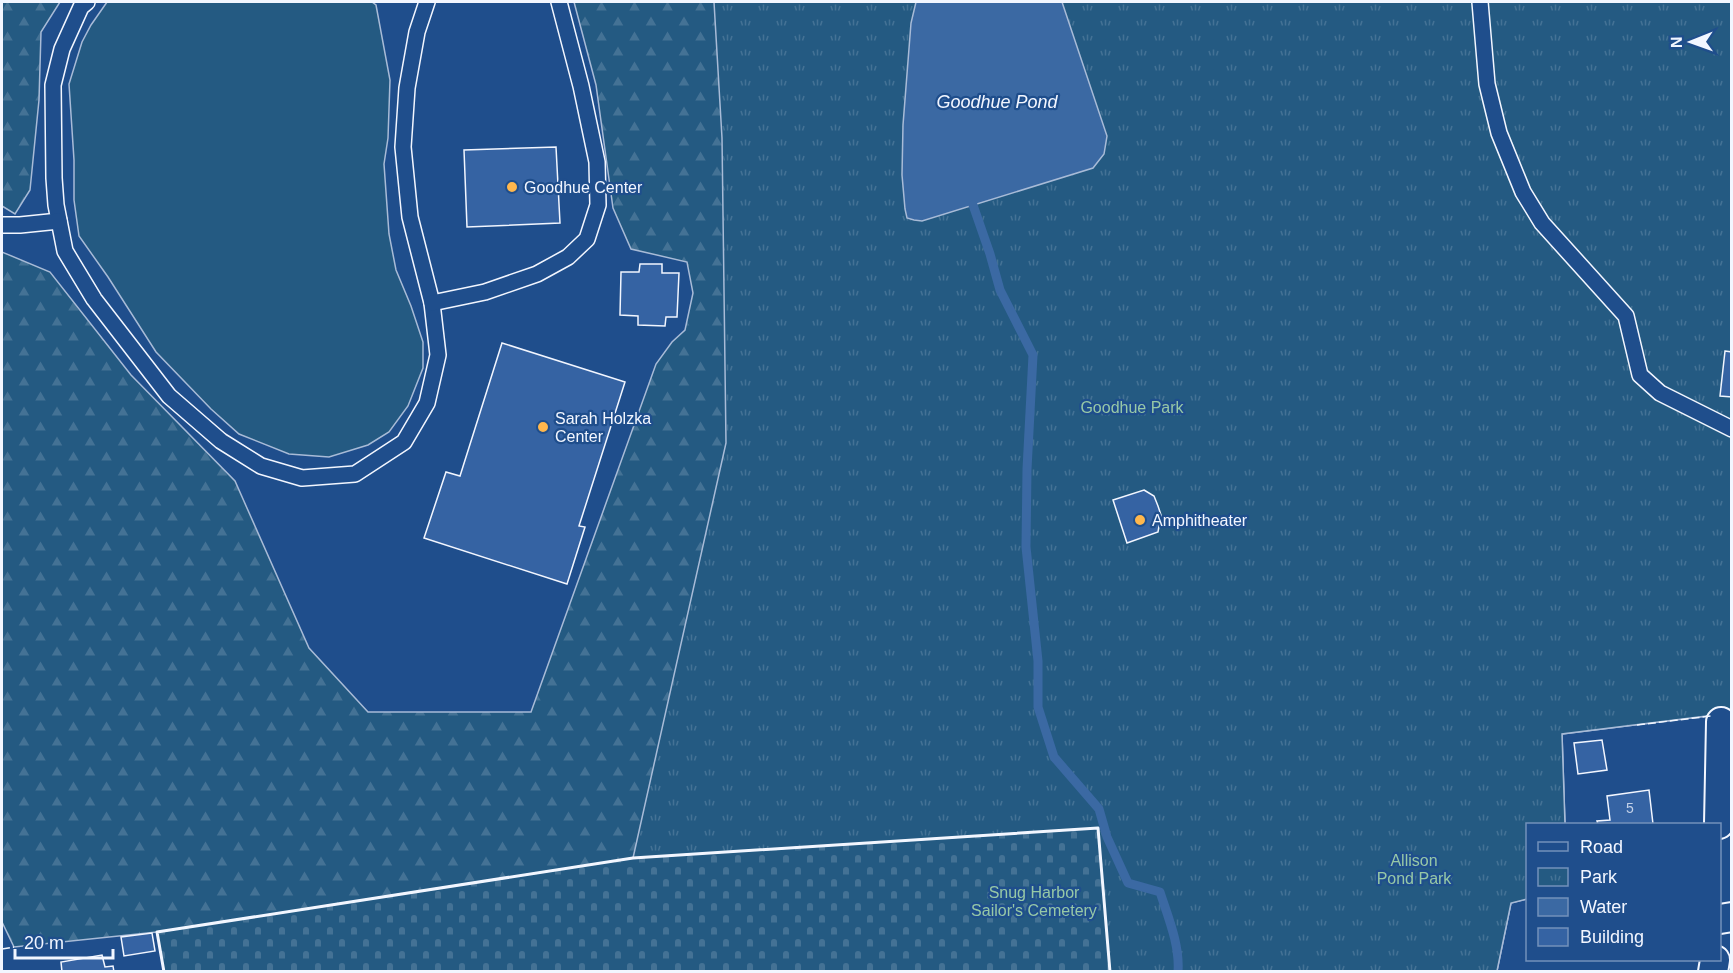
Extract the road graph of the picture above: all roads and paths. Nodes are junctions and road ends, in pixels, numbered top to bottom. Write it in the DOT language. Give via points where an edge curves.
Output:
graph roads {
  1 [pos="87,2"];
  2 [pos="427,2"];
  3 [pos="559,2"];
  4 [pos="1480,2"];
  5 [pos="59,221"];
  6 [pos="2,225"];
  7 [pos="432,303"];
  8 [pos="1731,429"];
  9 [pos="1721,722"];
  10 [pos="1719,823"];
  1 -- 5 [label="lane" via="62,49 53,85 54,178"];
  2 -- 7 [label="lane" via="406,88 403,147 410,217"];
  3 -- 7 [label="lane" via="597,162 597,205 587,239 568,257 537,274 485,292"];
  4 -- 8 [label="lane" via="1487,84 1499,133 1511,166 1542,224 1626,316 1640,375 1660,393"];
  5 -- 6 [label="lane"];
  5 -- 7 [label="lane" via="65,251 94,299 169,396 221,441 251,460 302,478 355,474 404,442 427,403 438,355"];
  9 -- 10 [label="street"];
}
